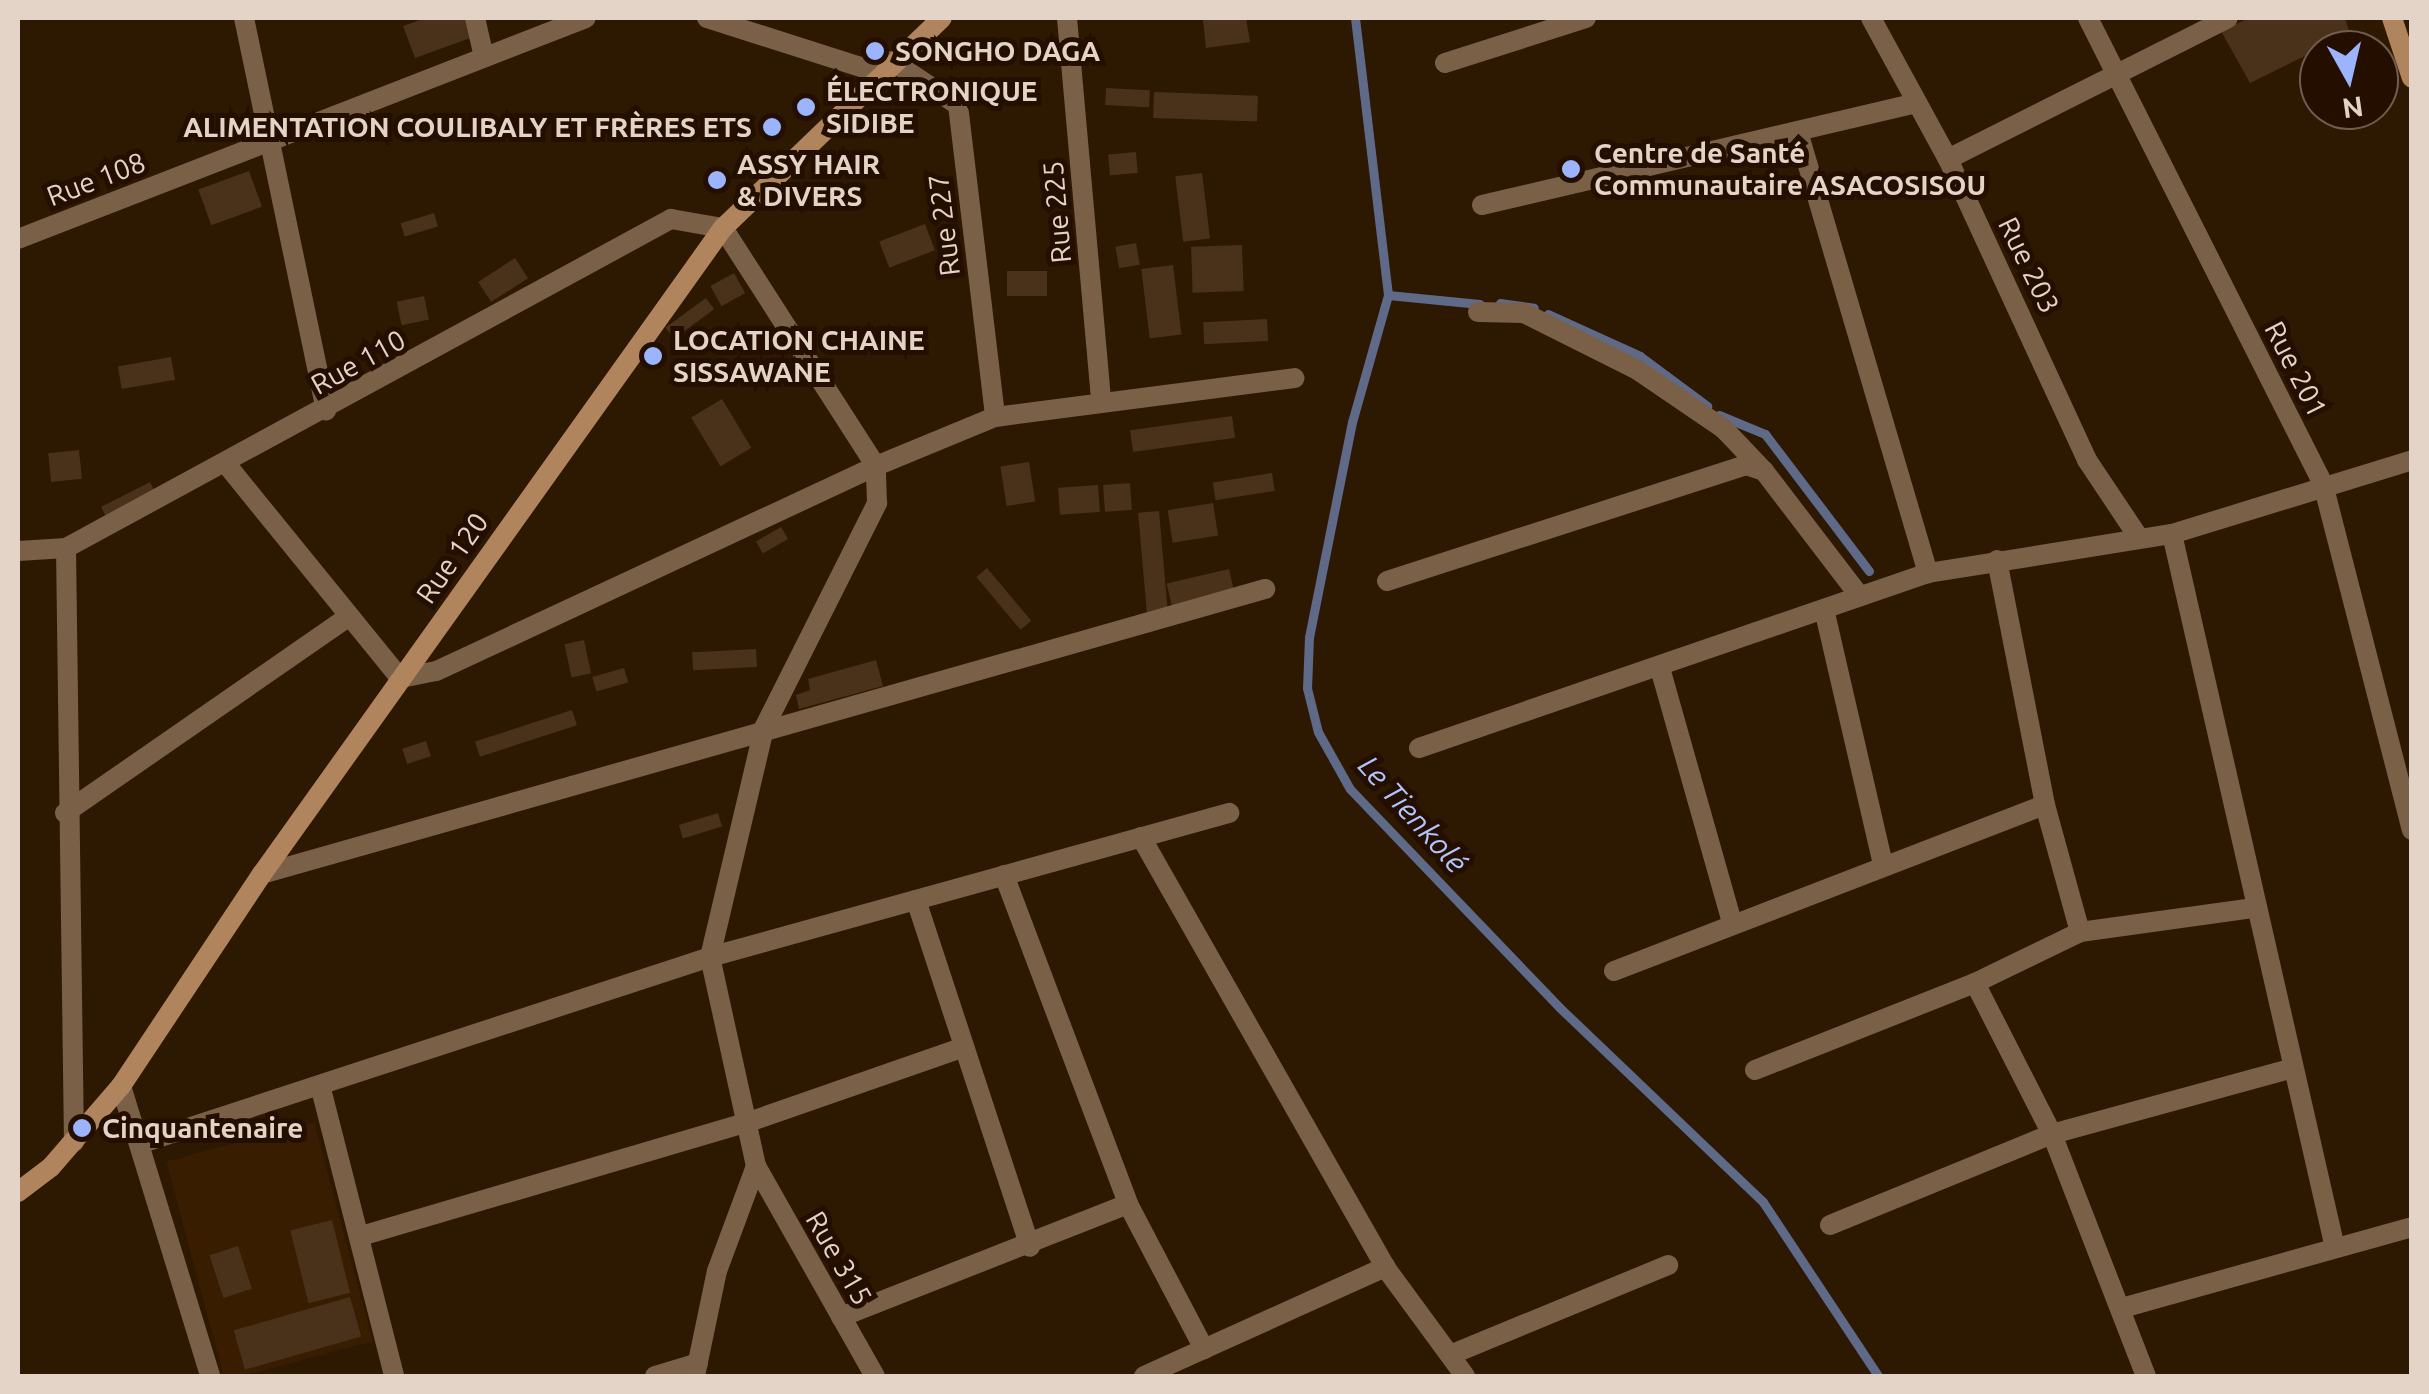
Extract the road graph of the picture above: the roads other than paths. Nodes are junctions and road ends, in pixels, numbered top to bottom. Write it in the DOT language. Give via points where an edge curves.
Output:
graph roads {
  1 [pos="244,18"];
  2 [pos="476,18"];
  3 [pos="586,18"];
  4 [pos="707,18"];
  5 [pos="942,18"];
  6 [pos="1068,18"];
  7 [pos="1586,18"];
  8 [pos="1871,18"];
  9 [pos="2088,18"];
  10 [pos="2228,18"];
  11 [pos="2392,18"];
  12 [pos="484,57"];
  13 [pos="1445,63"];
  14 [pos="885,67"];
  15 [pos="2111,70"];
  16 [pos="2412,78"];
  17 [pos="1912,104"];
  18 [pos="1799,135"];
  19 [pos="272,140"];
  20 [pos="1948,159"];
  21 [pos="1482,204"];
  22 [pos="723,228"];
  23 [pos="18,239"];
  24 [pos="1478,312"];
  25 [pos="1294,378"];
  26 [pos="1101,401"];
  27 [pos="326,411"];
  28 [pos="994,418"];
  29 [pos="2412,460"];
  30 [pos="226,464"];
  31 [pos="876,466"];
  32 [pos="1764,471"];
  33 [pos="2324,484"];
  34 [pos="2172,534"];
  35 [pos="2138,536"];
  36 [pos="66,548"];
  37 [pos="18,551"];
  38 [pos="1997,560"];
  39 [pos="1928,573"];
  40 [pos="1387,582"];
  41 [pos="1265,589"];
  42 [pos="1858,594"];
  43 [pos="1824,609"];
  44 [pos="350,616"];
  45 [pos="1660,668"];
  46 [pos="400,678"];
  47 [pos="764,728"];
  48 [pos="1419,748"];
  49 [pos="2404,766"];
  50 [pos="2045,805"];
  51 [pos="65,813"];
  52 [pos="1229,814"];
  53 [pos="2412,830"];
  54 [pos="1141,838"];
  55 [pos="1882,861"];
  56 [pos="262,874"];
  57 [pos="1004,875"];
  58 [pos="916,900"];
  59 [pos="2254,908"];
  60 [pos="1732,922"];
  61 [pos="2080,932"];
  62 [pos="710,957"];
  63 [pos="1614,971"];
  64 [pos="1975,983"];
  65 [pos="964,1047"];
  66 [pos="2290,1068"];
  67 [pos="1755,1070"];
  68 [pos="320,1085"];
  69 [pos="121,1086"];
  70 [pos="746,1123"];
  71 [pos="2052,1134"];
  72 [pos="74,1142"];
  73 [pos="142,1143"];
  74 [pos="756,1166"];
  75 [pos="18,1192"];
  76 [pos="1128,1204"];
  77 [pos="1830,1225"];
  78 [pos="2412,1227"];
  79 [pos="361,1236"];
  80 [pos="1030,1247"];
  81 [pos="2335,1248"];
  82 [pos="1668,1265"];
  83 [pos="1385,1267"];
  84 [pos="2122,1308"];
  85 [pos="841,1317"];
  86 [pos="1204,1350"];
  87 [pos="1450,1355"];
  88 [pos="696,1370"];
  89 [pos="210,1376"];
  90 [pos="394,1376"];
  91 [pos="655,1376"];
  92 [pos="875,1376"];
  93 [pos="1144,1376"];
  94 [pos="1465,1376"];
  95 [pos="2146,1376"];
  1 -- 19 [label="street"];
  2 -- 12 [label="street"];
  3 -- 12 [label="street, Rue 108"];
  4 -- 14 [label="street"];
  5 -- 14 [label="main road, Rue 120"];
  6 -- 26 [label="street, Rue 225"];
  7 -- 13 [label="street"];
  8 -- 17 [label="street, Rue 203"];
  9 -- 15 [label="street, Rue 201"];
  10 -- 15 [label="street"];
  11 -- 16 [label="main road"];
  12 -- 19 [label="street, Rue 108"];
  14 -- 22 [label="main road, Rue 120"];
  14 -- 28 [label="street, Rue 227" via="958,105"];
  15 -- 20 [label="street"];
  15 -- 33 [label="street, Rue 201"];
  17 -- 18 [label="street"];
  17 -- 20 [label="street, Rue 203"];
  18 -- 21 [label="street"];
  18 -- 39 [label="street"];
  19 -- 23 [label="street, Rue 108"];
  19 -- 27 [label="street"];
  20 -- 35 [label="street, Rue 203" via="2087,460"];
  22 -- 27 [label="street, Rue 110" via="671,219"];
  22 -- 31 [label="street"];
  22 -- 46 [label="main road, Rue 120"];
  24 -- 32 [label="street" via="1524,313 1636,368 1724,429"];
  25 -- 26 [label="street"];
  26 -- 28 [label="street"];
  27 -- 30 [label="street, Rue 110"];
  28 -- 31 [label="street"];
  29 -- 33 [label="street"];
  30 -- 36 [label="street, Rue 110"];
  30 -- 44 [label="street"];
  31 -- 46 [label="street" via="436,672"];
  31 -- 47 [label="street" via="877,503"];
  32 -- 40 [label="street" via="1729,466"];
  32 -- 42 [label="street"];
  33 -- 34 [label="street"];
  33 -- 49 [label="street, Rue 201"];
  34 -- 35 [label="street"];
  34 -- 59 [label="street"];
  35 -- 38 [label="street"];
  36 -- 37 [label="street, Rue 110"];
  36 -- 51 [label="street"];
  38 -- 39 [label="street"];
  38 -- 50 [label="street"];
  39 -- 42 [label="street"];
  41 -- 47 [label="street"];
  42 -- 43 [label="street"];
  43 -- 45 [label="street"];
  43 -- 55 [label="street"];
  44 -- 46 [label="street"];
  44 -- 51 [label="street"];
  45 -- 48 [label="street"];
  45 -- 60 [label="street"];
  46 -- 56 [label="main road, Rue 120"];
  47 -- 56 [label="street"];
  47 -- 62 [label="street"];
  49 -- 53 [label="street, Rue 201"];
  50 -- 55 [label="street"];
  50 -- 61 [label="street"];
  51 -- 72 [label="street"];
  52 -- 54 [label="street"];
  54 -- 57 [label="street"];
  54 -- 83 [label="street"];
  55 -- 60 [label="street"];
  56 -- 69 [label="main road, Rue 120"];
  57 -- 58 [label="street"];
  57 -- 76 [label="street"];
  58 -- 62 [label="street"];
  58 -- 65 [label="street"];
  59 -- 61 [label="street"];
  59 -- 66 [label="street"];
  60 -- 63 [label="street"];
  61 -- 64 [label="street"];
  62 -- 68 [label="street"];
  62 -- 70 [label="street, Rue 315"];
  64 -- 67 [label="street"];
  64 -- 71 [label="street"];
  65 -- 70 [label="street"];
  65 -- 80 [label="street"];
  66 -- 71 [label="street"];
  66 -- 81 [label="street"];
  68 -- 73 [label="street"];
  68 -- 79 [label="street"];
  69 -- 72 [label="main road, Rue 120"];
  69 -- 73 [label="street"];
  70 -- 74 [label="street, Rue 315"];
  70 -- 79 [label="street"];
  71 -- 77 [label="street"];
  71 -- 84 [label="street"];
  72 -- 75 [label="main road, Rue 120"];
  73 -- 89 [label="street"];
  74 -- 85 [label="street, Rue 315"];
  74 -- 88 [label="street" via="718,1271"];
  76 -- 80 [label="street"];
  76 -- 86 [label="street"];
  78 -- 81 [label="street"];
  79 -- 90 [label="street"];
  80 -- 85 [label="street"];
  81 -- 84 [label="street"];
  82 -- 87 [label="street"];
  83 -- 86 [label="street"];
  83 -- 87 [label="street"];
  84 -- 95 [label="street"];
  85 -- 92 [label="street, Rue 315"];
  86 -- 93 [label="street"];
  87 -- 94 [label="street"];
  88 -- 91 [label="street"];
}
